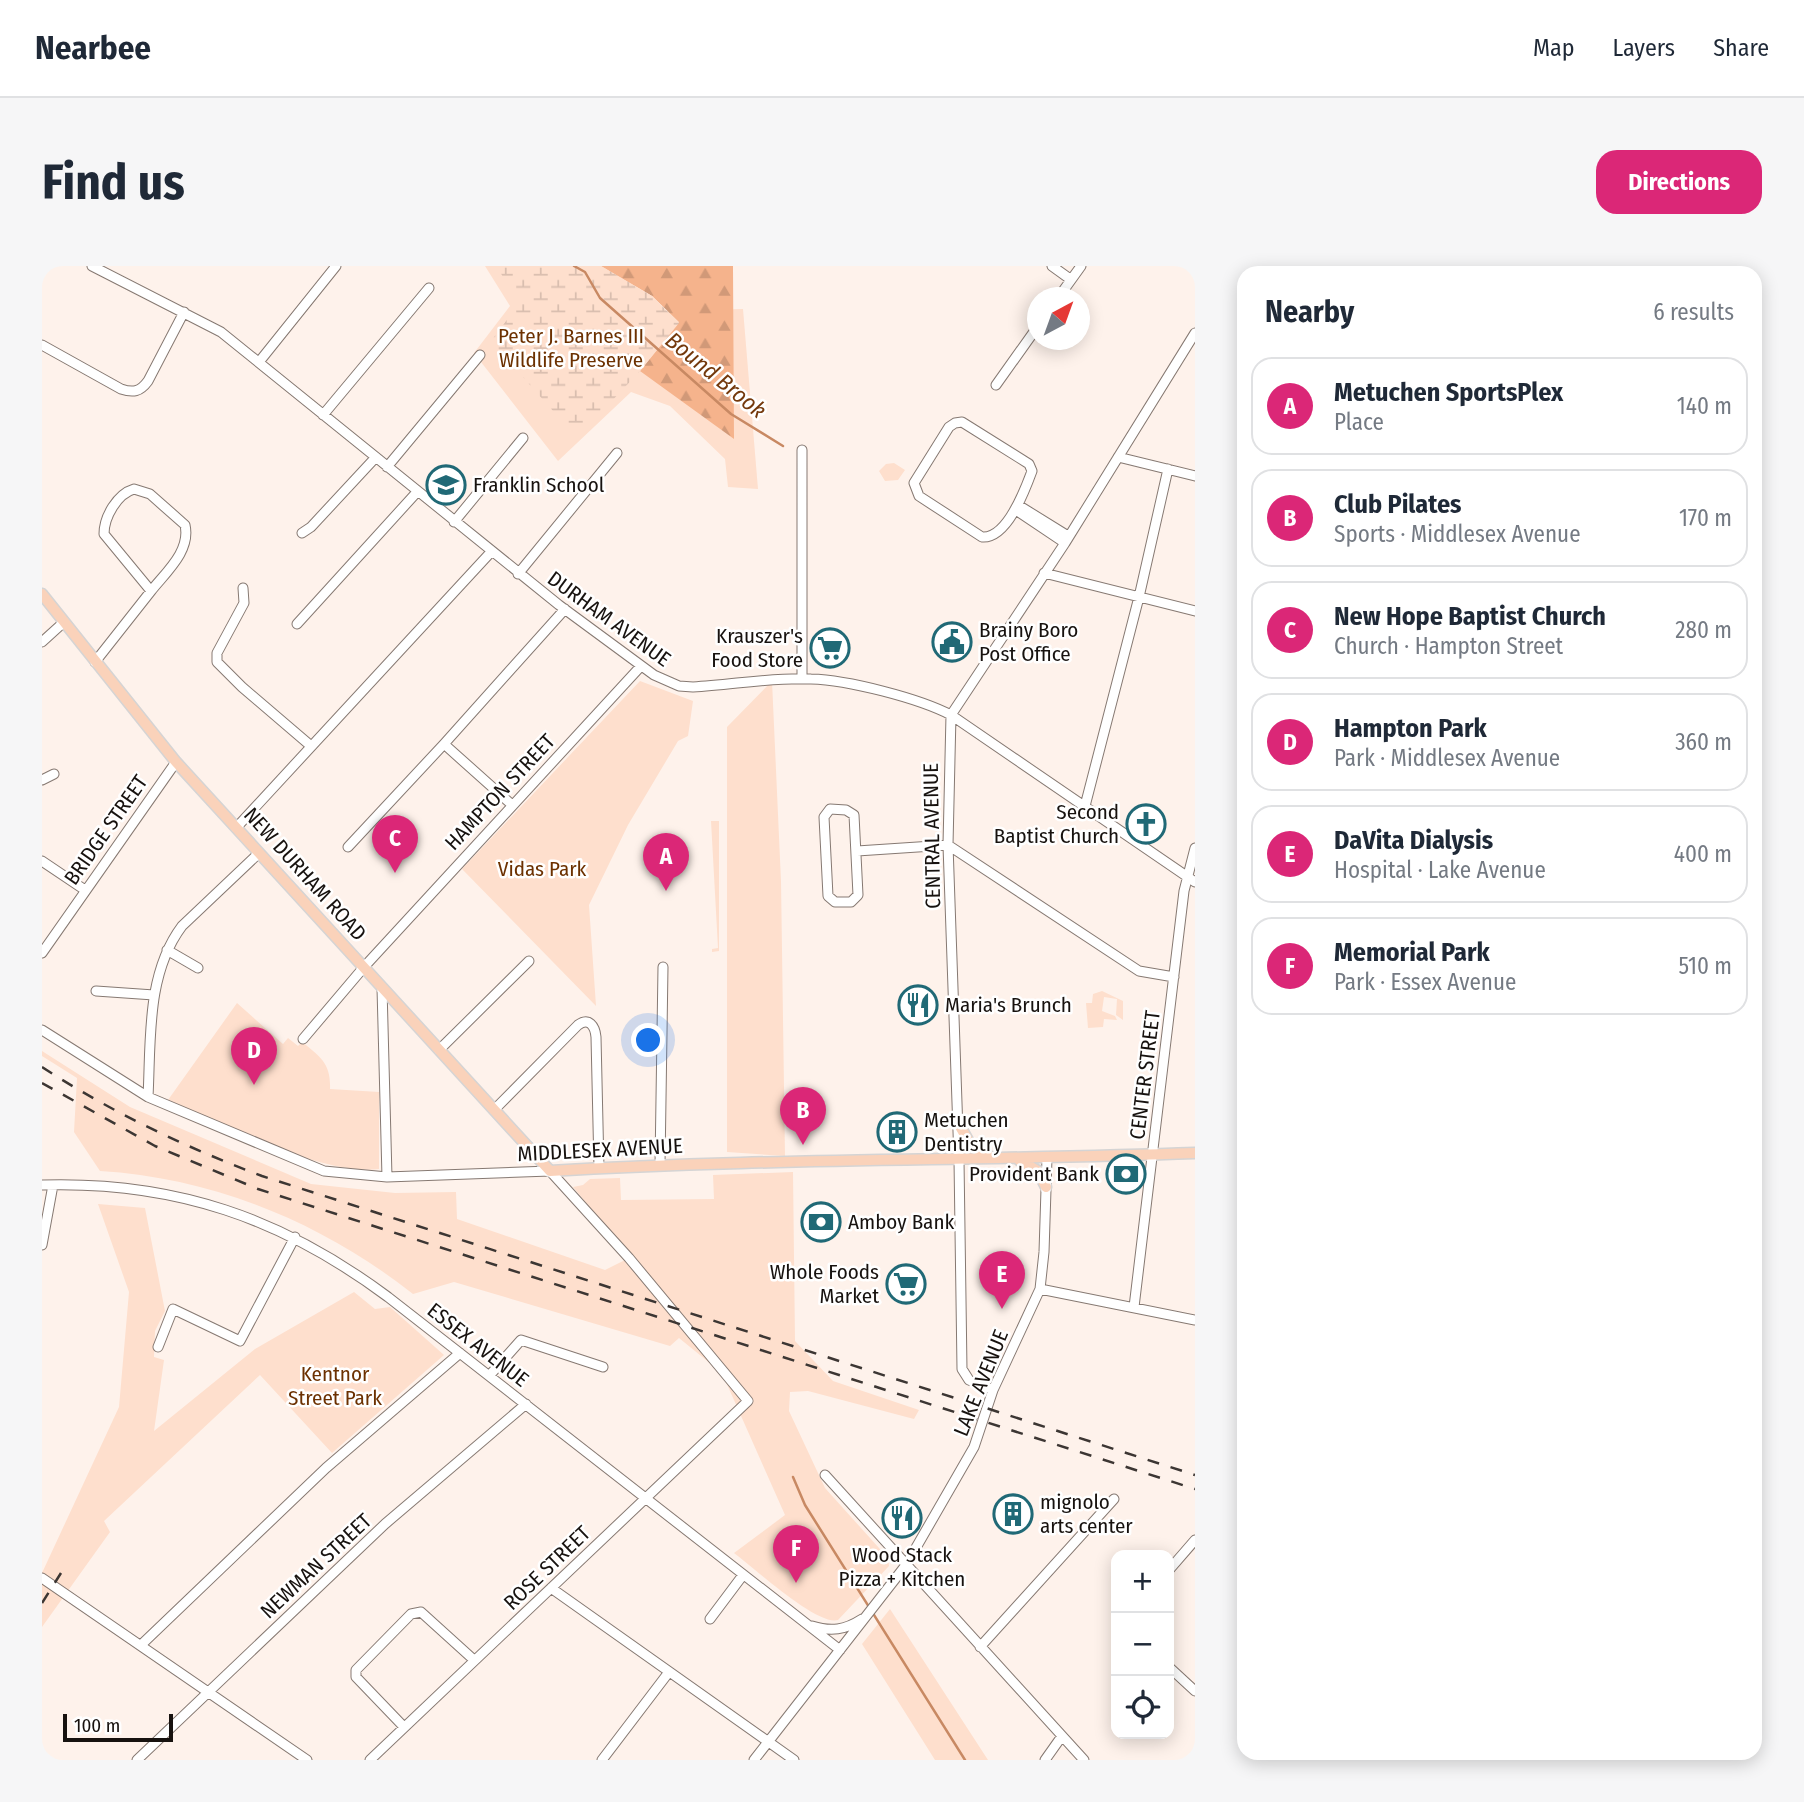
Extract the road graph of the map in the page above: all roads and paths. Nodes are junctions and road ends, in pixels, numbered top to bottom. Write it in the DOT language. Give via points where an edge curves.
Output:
graph roads {
  1 [pos="92,266"];
  2 [pos="336,266"];
  3 [pos="1052,266"];
  4 [pos="1081,266"];
  5 [pos="110,270"];
  6 [pos="1070,279"];
  7 [pos="1065,287"];
  8 [pos="429,288"];
  9 [pos="184,312"];
  10 [pos="1195,333"];
  11 [pos="1027,341"];
  12 [pos="42,345"];
  13 [pos="480,355"];
  14 [pos="259,362"];
  15 [pos="996,385"];
  16 [pos="323,415"];
  17 [pos="523,438"];
  18 [pos="802,450"];
  19 [pos="617,453"];
  20 [pos="376,457"];
  21 [pos="1118,457"];
  22 [pos="387,467"];
  23 [pos="1168,469"];
  24 [pos="1195,476"];
  25 [pos="417,492"];
  26 [pos="1017,508"];
  27 [pos="454,522"];
  28 [pos="302,533"];
  29 [pos="1067,540"];
  30 [pos="491,552"];
  31 [pos="1044,573"];
  32 [pos="518,574"];
  33 [pos="243,588"];
  34 [pos="151,591"];
  35 [pos="42,594"];
  36 [pos="1139,597"];
  37 [pos="565,609"];
  38 [pos="1195,611"];
  39 [pos="64,622"];
  40 [pos="297,624"];
  41 [pos="42,642"];
  42 [pos="95,662"];
  43 [pos="641,666"];
  44 [pos="803,679"];
  45 [pos="951,715"];
  46 [pos="444,744"];
  47 [pos="311,746"];
  48 [pos="176,762"];
  49 [pos="54,774"];
  50 [pos="42,780"];
  51 [pos="511,804"];
  52 [pos="1085,806"];
  53 [pos="236,828"];
  54 [pos="948,845"];
  55 [pos="348,847"];
  56 [pos="1195,848"];
  57 [pos="857,851"];
  58 [pos="259,853"];
  59 [pos="42,861"];
  60 [pos="1191,880"];
  61 [pos="85,890"];
  62 [pos="167,950"];
  63 [pos="42,953"];
  64 [pos="529,961"];
  65 [pos="363,967"];
  66 [pos="663,967"];
  67 [pos="198,968"];
  68 [pos="1174,977"];
  69 [pos="382,988"];
  70 [pos="96,991"];
  71 [pos="154,995"];
  72 [pos="42,1030"];
  73 [pos="303,1039"];
  74 [pos="439,1050"];
  75 [pos="148,1097"];
  76 [pos="494,1110"];
  77 [pos="957,1121"];
  78 [pos="1195,1153"];
  79 [pos="1152,1154"];
  80 [pos="1017,1158"];
  81 [pos="1047,1158"];
  82 [pos="995,1159"];
  83 [pos="959,1160"];
  84 [pos="660,1165"];
  85 [pos="599,1168"];
  86 [pos="550,1171"];
  87 [pos="387,1177"];
  88 [pos="42,1185"];
  89 [pos="53,1185"];
  90 [pos="1046,1187"];
  91 [pos="295,1237"];
  92 [pos="42,1245"];
  93 [pos="1040,1289"];
  94 [pos="1134,1307"];
  95 [pos="1195,1320"];
  96 [pos="158,1347"];
  97 [pos="460,1353"];
  98 [pos="603,1367"];
  99 [pos="489,1376"];
  100 [pos="993,1390"];
  101 [pos="526,1404"];
  102 [pos="825,1475"];
  103 [pos="645,1498"];
  104 [pos="1114,1499"];
  105 [pos="1195,1540"];
  106 [pos="1174,1564"];
  107 [pos="906,1565"];
  108 [pos="743,1575"];
  109 [pos="42,1578"];
  110 [pos="551,1588"];
  111 [pos="866,1616"];
  112 [pos="710,1619"];
  113 [pos="806,1623"];
  114 [pos="141,1645"];
  115 [pos="980,1647"];
  116 [pos="840,1650"];
  117 [pos="474,1660"];
  118 [pos="669,1672"];
  119 [pos="1174,1672"];
  120 [pos="1195,1691"];
  121 [pos="208,1692"];
  122 [pos="404,1727"];
  123 [pos="1062,1736"];
  124 [pos="769,1742"];
  125 [pos="137,1760"];
  126 [pos="307,1760"];
  127 [pos="370,1760"];
  128 [pos="602,1760"];
  129 [pos="754,1760"];
  130 [pos="794,1760"];
  131 [pos="1045,1760"];
  132 [pos="1084,1760"];
  1 -- 5 [label="street, DURHAM AVENUE"];
  2 -- 14 [label="street"];
  3 -- 6 [label="street"];
  4 -- 6 [label="street"];
  5 -- 9 [label="street, DURHAM AVENUE"];
  6 -- 7 [label="street"];
  8 -- 16 [label="street"];
  9 -- 12 [label="street" via="139,391 121,389"];
  9 -- 14 [label="street, DURHAM AVENUE" via="216,329"];
  10 -- 21 [label="street"];
  11 -- 15 [label="street"];
  13 -- 22 [label="street"];
  14 -- 16 [label="street, DURHAM AVENUE"];
  16 -- 20 [label="street, DURHAM AVENUE"];
  17 -- 27 [label="street"];
  18 -- 44 [label="street"];
  19 -- 32 [label="street"];
  20 -- 22 [label="street, DURHAM AVENUE"];
  20 -- 28 [label="street"];
  21 -- 23 [label="street"];
  21 -- 29 [label="street"];
  22 -- 25 [label="street, DURHAM AVENUE"];
  23 -- 24 [label="street"];
  23 -- 36 [label="street"];
  25 -- 27 [label="street, DURHAM AVENUE"];
  25 -- 40 [label="street"];
  26 -- 26 [label="street" via="1032,471 1029,464 962,422 949,427 914,483 919,496 982,537 994,535"];
  26 -- 29 [label="street"];
  27 -- 30 [label="street, DURHAM AVENUE"];
  29 -- 31 [label="street"];
  30 -- 32 [label="street, DURHAM AVENUE"];
  30 -- 47 [label="street"];
  31 -- 36 [label="street"];
  31 -- 45 [label="street"];
  32 -- 37 [label="street, DURHAM AVENUE"];
  33 -- 47 [label="street" via="244,603 217,662"];
  34 -- 34 [label="street" via="184,546 187,529 150,494 134,489 120,496 104,534"];
  34 -- 42 [label="street"];
  35 -- 39 [label="main road, NEW DURHAM ROAD"];
  36 -- 38 [label="street"];
  36 -- 52 [label="street"];
  37 -- 43 [label="street, DURHAM AVENUE"];
  37 -- 46 [label="street"];
  39 -- 41 [label="street"];
  39 -- 42 [label="main road, NEW DURHAM ROAD"];
  42 -- 48 [label="main road, NEW DURHAM ROAD"];
  43 -- 44 [label="street, DURHAM AVENUE" via="679,686"];
  43 -- 51 [label="street, HAMPTON STREET"];
  44 -- 45 [label="street, DURHAM AVENUE" via="921,702"];
  45 -- 52 [label="street, DURHAM AVENUE"];
  45 -- 54 [label="street, CENTRAL AVENUE"];
  46 -- 51 [label="street"];
  46 -- 55 [label="street"];
  47 -- 53 [label="street"];
  48 -- 53 [label="main road, NEW DURHAM ROAD"];
  48 -- 61 [label="street, BRIDGE STREET"];
  49 -- 50 [label="street"];
  51 -- 65 [label="street, HAMPTON STREET"];
  52 -- 60 [label="street, DURHAM AVENUE"];
  53 -- 58 [label="main road, NEW DURHAM ROAD"];
  54 -- 57 [label="street"];
  54 -- 68 [label="street" via="1139,971"];
  54 -- 77 [label="street, CENTRAL AVENUE"];
  56 -- 60 [label="street, CENTER STREET"];
  57 -- 57 [label="street" via="855,816 830,809 824,817 828,896 835,902 851,902 858,895"];
  58 -- 62 [label="street" via="181,926"];
  58 -- 65 [label="main road, NEW DURHAM ROAD"];
  59 -- 61 [label="street"];
  60 -- 68 [label="street, CENTER STREET"];
  61 -- 63 [label="street, BRIDGE STREET"];
  62 -- 67 [label="street"];
  62 -- 71 [label="street"];
  64 -- 74 [label="street"];
  65 -- 69 [label="main road, NEW DURHAM ROAD"];
  65 -- 73 [label="street, HAMPTON STREET"];
  66 -- 84 [label="street"];
  68 -- 79 [label="street, CENTER STREET"];
  69 -- 74 [label="main road, NEW DURHAM ROAD"];
  69 -- 87 [label="street"];
  70 -- 71 [label="street"];
  71 -- 75 [label="street"];
  72 -- 75 [label="street, MIDDLESEX AVENUE"];
  74 -- 76 [label="main road, NEW DURHAM ROAD"];
  75 -- 87 [label="street, MIDDLESEX AVENUE" via="324,1171"];
  76 -- 85 [label="street" via="578,1026 590,1022 596,1037"];
  76 -- 86 [label="main road, NEW DURHAM ROAD"];
  77 -- 82 [label="main road" via="970,1144"];
  77 -- 83 [label="street, CENTRAL AVENUE"];
  78 -- 79 [label="main road, MIDDLESEX AVENUE"];
  79 -- 81 [label="main road, MIDDLESEX AVENUE"];
  79 -- 94 [label="street, CENTER STREET"];
  80 -- 81 [label="main road, MIDDLESEX AVENUE"];
  80 -- 82 [label="main road, MIDDLESEX AVENUE"];
  80 -- 90 [label="main road" via="1038,1171"];
  81 -- 90 [label="street, LAKE AVENUE"];
  82 -- 83 [label="main road, MIDDLESEX AVENUE"];
  83 -- 84 [label="main road, MIDDLESEX AVENUE"];
  83 -- 100 [label="street, CENTRAL AVENUE" via="962,1369 969,1380"];
  84 -- 85 [label="main road, MIDDLESEX AVENUE"];
  85 -- 86 [label="main road, MIDDLESEX AVENUE"];
  86 -- 87 [label="street, MIDDLESEX AVENUE"];
  86 -- 103 [label="street, ROSE STREET" via="748,1401"];
  88 -- 89 [label="street, ESSEX AVENUE"];
  89 -- 91 [label="street, ESSEX AVENUE" via="101,1185 172,1195 243,1215"];
  89 -- 92 [label="street"];
  90 -- 93 [label="street, LAKE AVENUE"];
  91 -- 96 [label="street" via="240,1341 173,1309"];
  91 -- 97 [label="street, ESSEX AVENUE" via="366,1280"];
  93 -- 94 [label="street"];
  93 -- 100 [label="street, LAKE AVENUE"];
  94 -- 95 [label="street"];
  97 -- 99 [label="street, ESSEX AVENUE"];
  97 -- 114 [label="street" via="326,1468"];
  98 -- 99 [label="street" via="521,1340"];
  99 -- 101 [label="street, ESSEX AVENUE"];
  100 -- 107 [label="street, LAKE AVENUE" via="971,1454"];
  101 -- 103 [label="street, ESSEX AVENUE"];
  101 -- 121 [label="street, NEWMAN STREET" via="385,1524"];
  102 -- 107 [label="street"];
  103 -- 108 [label="street, ESSEX AVENUE"];
  103 -- 110 [label="street, ROSE STREET"];
  104 -- 115 [label="street"];
  105 -- 106 [label="street"];
  107 -- 111 [label="street, LAKE AVENUE"];
  107 -- 115 [label="street"];
  108 -- 112 [label="street"];
  108 -- 113 [label="street, ESSEX AVENUE"];
  109 -- 114 [label="street"];
  110 -- 117 [label="street, ROSE STREET"];
  110 -- 118 [label="street"];
  111 -- 113 [label="street" via="838,1630"];
  111 -- 116 [label="street"];
  113 -- 116 [label="street, ESSEX AVENUE"];
  114 -- 121 [label="street"];
  115 -- 123 [label="street"];
  116 -- 124 [label="street"];
  117 -- 122 [label="street, ROSE STREET"];
  117 -- 122 [label="street" via="421,1612 411,1614 356,1670 356,1677"];
  118 -- 124 [label="street"];
  118 -- 128 [label="street"];
  119 -- 120 [label="street"];
  121 -- 125 [label="street, NEWMAN STREET"];
  121 -- 126 [label="street"];
  122 -- 127 [label="street, ROSE STREET"];
  123 -- 131 [label="street"];
  123 -- 132 [label="street"];
  124 -- 129 [label="street"];
  124 -- 130 [label="street"];
}
